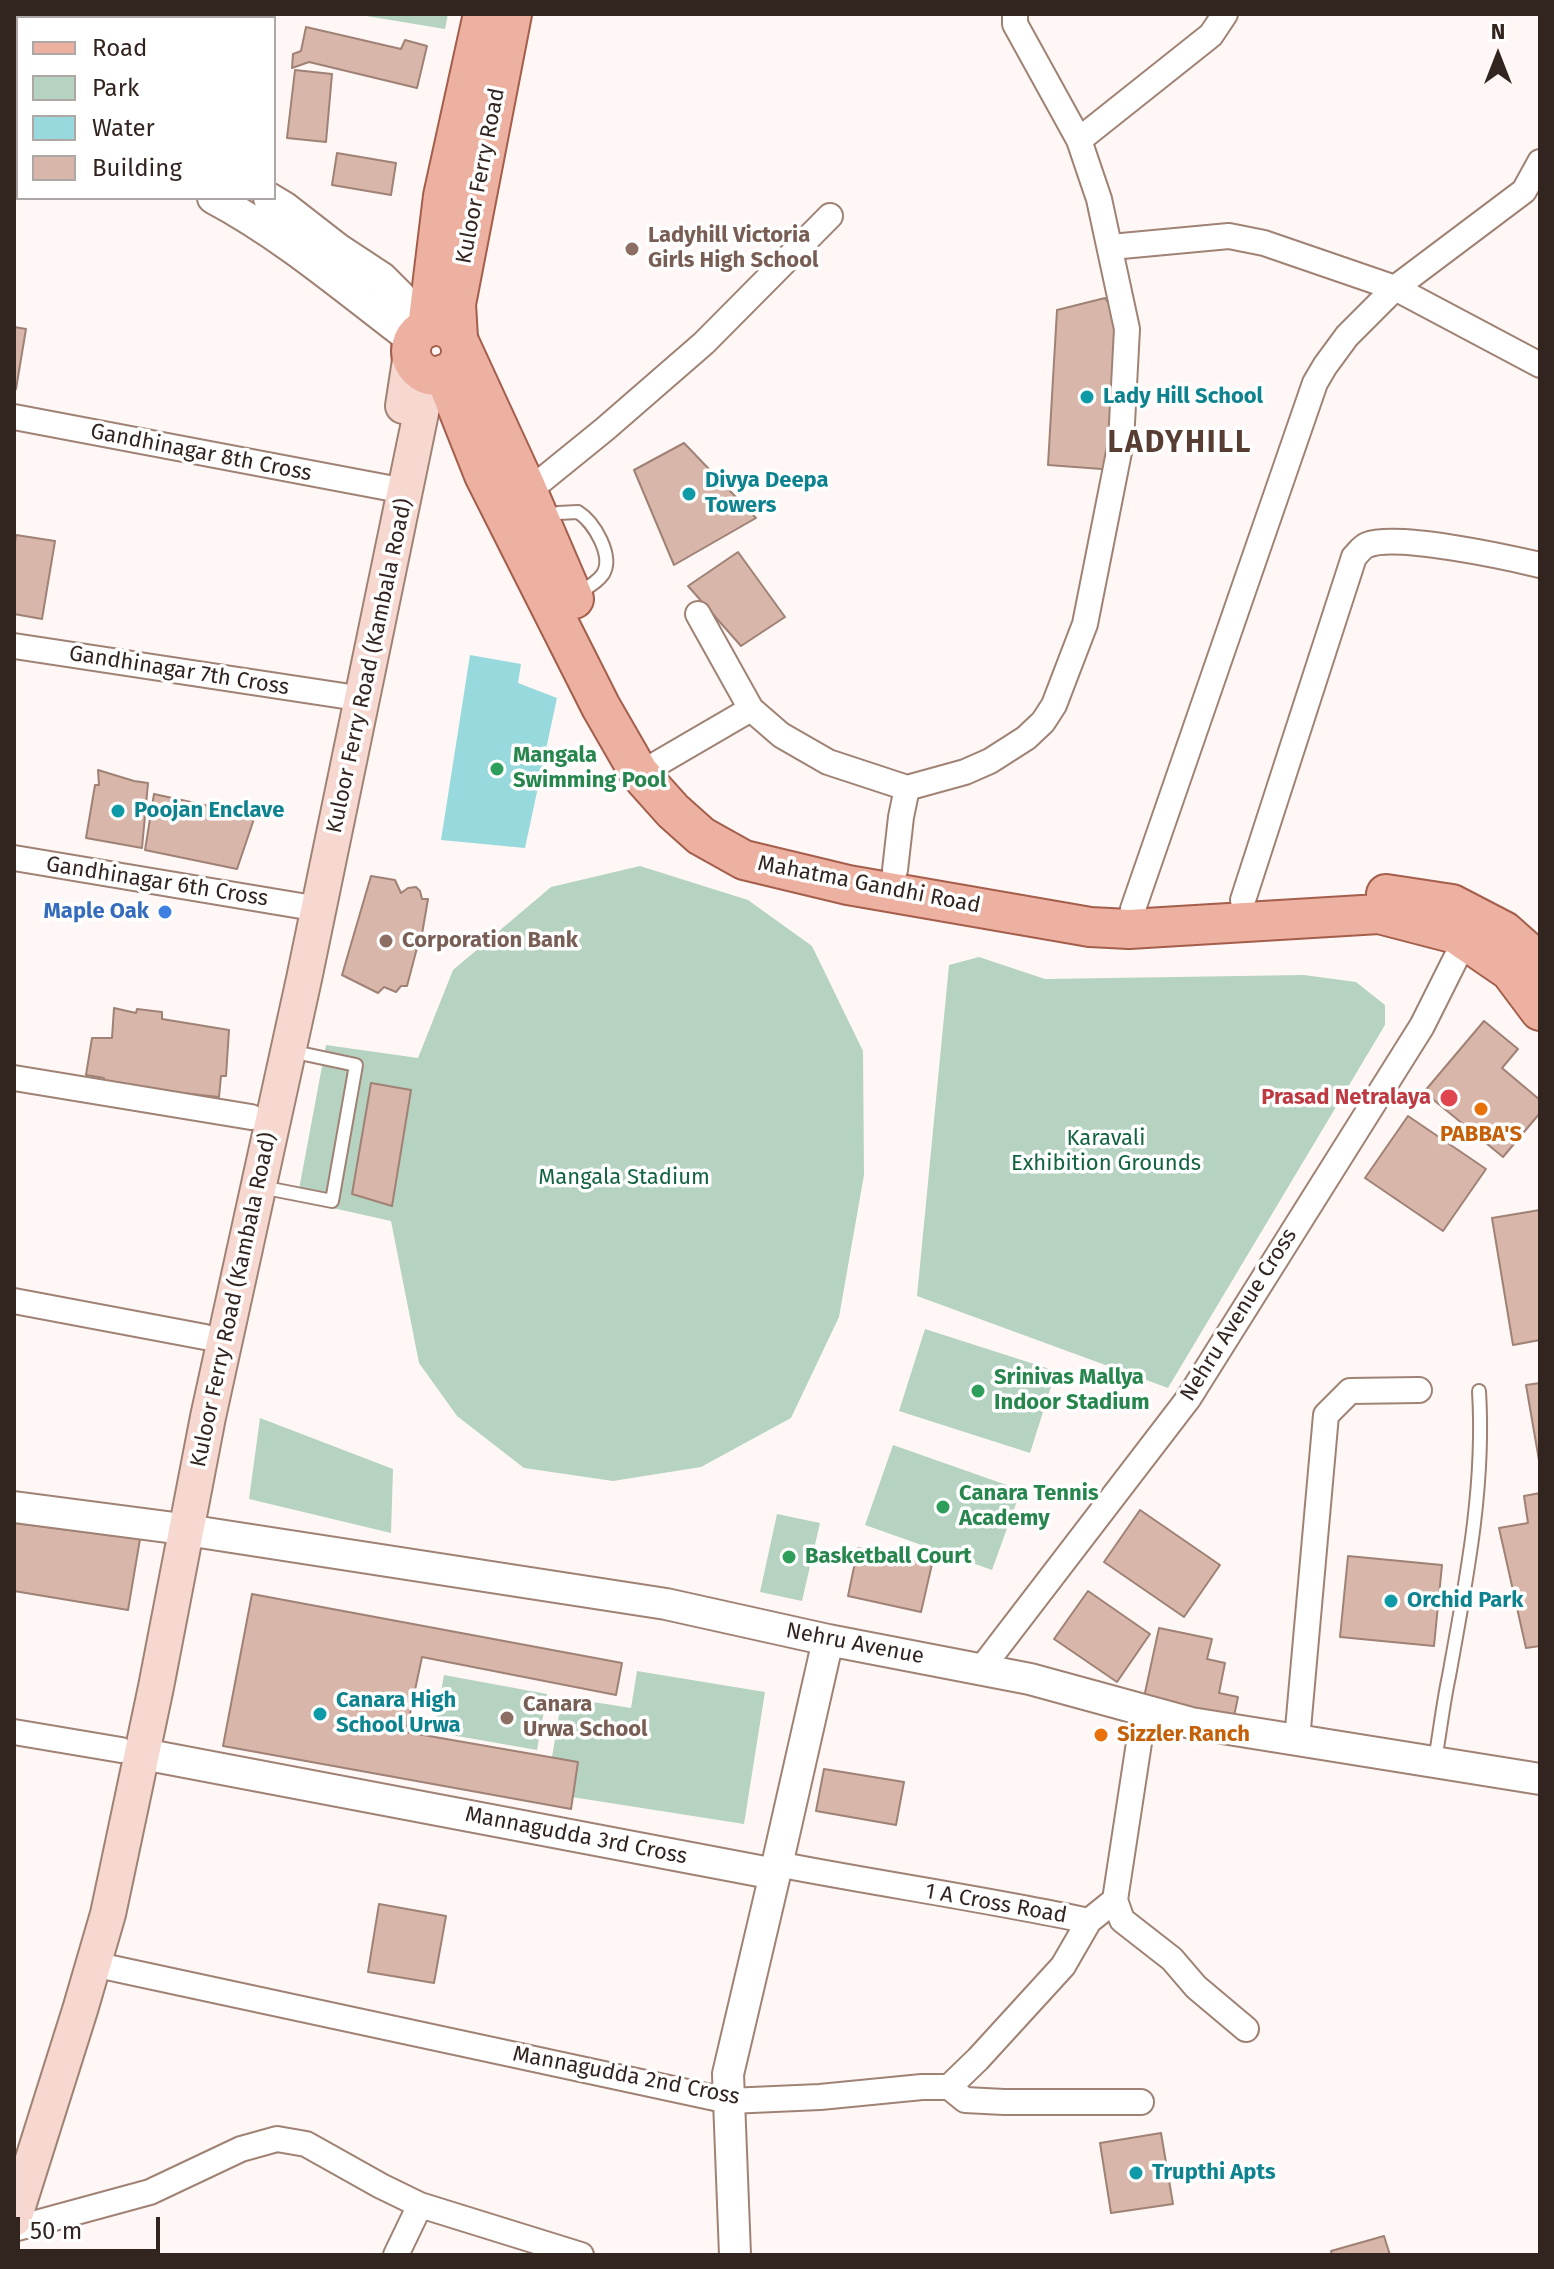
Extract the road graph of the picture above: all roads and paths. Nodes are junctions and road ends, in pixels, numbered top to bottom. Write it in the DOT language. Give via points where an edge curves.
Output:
graph roads {
  1 [pos="483,14"];
  2 [pos="512,14"];
  3 [pos="1015,14"];
  4 [pos="1225,14"];
  5 [pos="1079,140"];
  6 [pos="1540,162"];
  7 [pos="217,200"];
  8 [pos="272,200"];
  9 [pos="830,216"];
  10 [pos="1111,247"];
  11 [pos="1395,288"];
  12 [pos="433,348"];
  13 [pos="1540,365"];
  14 [pos="14,417"];
  15 [pos="389,488"];
  16 [pos="532,502"];
  17 [pos="1540,565"];
  18 [pos="698,614"];
  19 [pos="14,646"];
  20 [pos="344,696"];
  21 [pos="751,709"];
  22 [pos="651,768"];
  23 [pos="907,788"];
  24 [pos="14,858"];
  25 [pos="895,870"];
  26 [pos="1243,900"];
  27 [pos="309,908"];
  28 [pos="1131,919"];
  29 [pos="1465,940"];
  30 [pos="1540,963"];
  31 [pos="1540,1011"];
  32 [pos="288,1051"];
  33 [pos="14,1078"];
  34 [pos="251,1117"];
  35 [pos="258,1187"];
  36 [pos="14,1301"];
  37 [pos="205,1337"];
  38 [pos="1419,1390"];
  39 [pos="1479,1391"];
  40 [pos="14,1507"];
  41 [pos="177,1529"];
  42 [pos="828,1640"];
  43 [pos="981,1669"];
  44 [pos="1144,1710"];
  45 [pos="14,1732"];
  46 [pos="1297,1740"];
  47 [pos="132,1752"];
  48 [pos="1435,1762"];
  49 [pos="1540,1779"];
  50 [pos="776,1869"];
  51 [pos="1115,1900"];
  52 [pos="1089,1921"];
  53 [pos="93,1964"];
  54 [pos="1246,2029"];
  55 [pos="949,2087"];
  56 [pos="729,2101"];
  57 [pos="1141,2102"];
  58 [pos="14,2146"];
  59 [pos="420,2205"];
  60 [pos="14,2219"];
  61 [pos="14,2229"];
  62 [pos="396,2255"];
  63 [pos="581,2255"];
  64 [pos="735,2255"];
  1 -- 12 [label="main road, Kuloor Ferry Road" via="443,196"];
  2 -- 12 [label="main road, Kuloor Ferry Road" via="456,304"];
  3 -- 5 [label="street" via="1015,24"];
  4 -- 5 [label="street" via="1211,35"];
  5 -- 10 [label="street"];
  6 -- 11 [label="street" via="1524,191"];
  7 -- 12 [label="street" via="278,237"];
  8 -- 12 [label="street" via="382,278 401,297"];
  9 -- 16 [label="street" via="704,343 536,485"];
  10 -- 11 [label="street" via="1229,236"];
  10 -- 23 [label="street" via="1127,329 1121,442 1085,624 1065,680 1043,722 1026,738 965,772"];
  11 -- 13 [label="street"];
  11 -- 28 [label="street" via="1347,336 1315,383"];
  12 -- 15 [label="main road, Kuloor Ferry Road (Kambala Road)"];
  12 -- 16 [label="main road, Mahatma Gandhi Road"];
  12 -- 22 [label="main road, Mahatma Gandhi Road" via="484,475 601,707"];
  12 -- 27 [label="main road, Kuloor Ferry Road (Kambala Road)"];
  14 -- 15 [label="street, Gandhinagar 8th Cross"];
  15 -- 20 [label="main road, Kuloor Ferry Road (Kambala Road)"];
  16 -- 22 [label="main road, Mahatma Gandhi Road"];
  17 -- 26 [label="street" via="1391,541 1365,545 1354,557"];
  18 -- 21 [label="street"];
  19 -- 20 [label="street, Gandhinagar 7th Cross"];
  20 -- 27 [label="main road, Kuloor Ferry Road (Kambala Road)"];
  21 -- 22 [label="street"];
  21 -- 23 [label="street" via="813,755"];
  22 -- 25 [label="main road, Mahatma Gandhi Road" via="724,823 764,840"];
  22 -- 28 [label="main road, Mahatma Gandhi Road" via="673,811 701,836 744,860 848,885 1090,927"];
  23 -- 25 [label="street"];
  24 -- 27 [label="street, Gandhinagar 6th Cross"];
  25 -- 28 [label="main road, Mahatma Gandhi Road" via="1078,902"];
  26 -- 28 [label="main road, Mahatma Gandhi Road"];
  26 -- 30 [label="main road, Mahatma Gandhi Road" via="1394,894 1452,904 1504,931"];
  27 -- 32 [label="main road, Kuloor Ferry Road (Kambala Road)"];
  27 -- 34 [label="main road, Kuloor Ferry Road (Kambala Road)"];
  28 -- 29 [label="main road, Mahatma Gandhi Road" via="1379,914"];
  29 -- 31 [label="main road, Mahatma Gandhi Road" via="1510,971"];
  29 -- 43 [label="street, Nehru Avenue Cross" via="1422,1026 1188,1399"];
  32 -- 35 [label="main road, Kuloor Ferry Road (Kambala Road)"];
  32 -- 35 [label="lane" via="356,1065 332,1201"];
  33 -- 34 [label="street"];
  34 -- 37 [label="main road, Kuloor Ferry Road (Kambala Road)"];
  35 -- 41 [label="main road, Kuloor Ferry Road (Kambala Road)"];
  36 -- 37 [label="street"];
  37 -- 41 [label="main road, Kuloor Ferry Road (Kambala Road)"];
  38 -- 46 [label="street" via="1350,1391 1326,1415"];
  39 -- 48 [label="lane" via="1471,1558"];
  40 -- 41 [label="street, Nehru Avenue"];
  41 -- 42 [label="street, Nehru Avenue" via="666,1604"];
  41 -- 47 [label="main road, Kuloor Ferry Road (Kambala Road)"];
  42 -- 43 [label="street, Nehru Avenue"];
  42 -- 50 [label="street"];
  43 -- 44 [label="street, Nehru Avenue"];
  44 -- 46 [label="street, Nehru Avenue"];
  44 -- 51 [label="street"];
  45 -- 47 [label="street"];
  46 -- 48 [label="street, Nehru Avenue"];
  47 -- 50 [label="street, Mannagudda 3rd Cross"];
  47 -- 53 [label="main road, Kuloor Ferry Road (Kambala Road)" via="108,1914"];
  47 -- 58 [label="main road, Kuloor Ferry Road (Kambala Road)" via="76,1960"];
  48 -- 49 [label="street, Nehru Avenue"];
  50 -- 52 [label="street, 1 A Cross Road"];
  50 -- 56 [label="street" via="728,2074"];
  51 -- 52 [label="street, 1 A Cross Road"];
  51 -- 54 [label="street" via="1122,1920"];
  52 -- 55 [label="street" via="1063,1966"];
  53 -- 56 [label="street, Mannagudda 2nd Cross"];
  53 -- 60 [label="main road, Kuloor Ferry Road (Kambala Road)"];
  55 -- 56 [label="street, Mannagudda 2nd Cross"];
  55 -- 57 [label="street" via="965,2100"];
  56 -- 64 [label="street"];
  59 -- 61 [label="street" via="306,2144 277,2139 241,2149 150,2192"];
  59 -- 62 [label="street"];
  59 -- 63 [label="street"];
}
